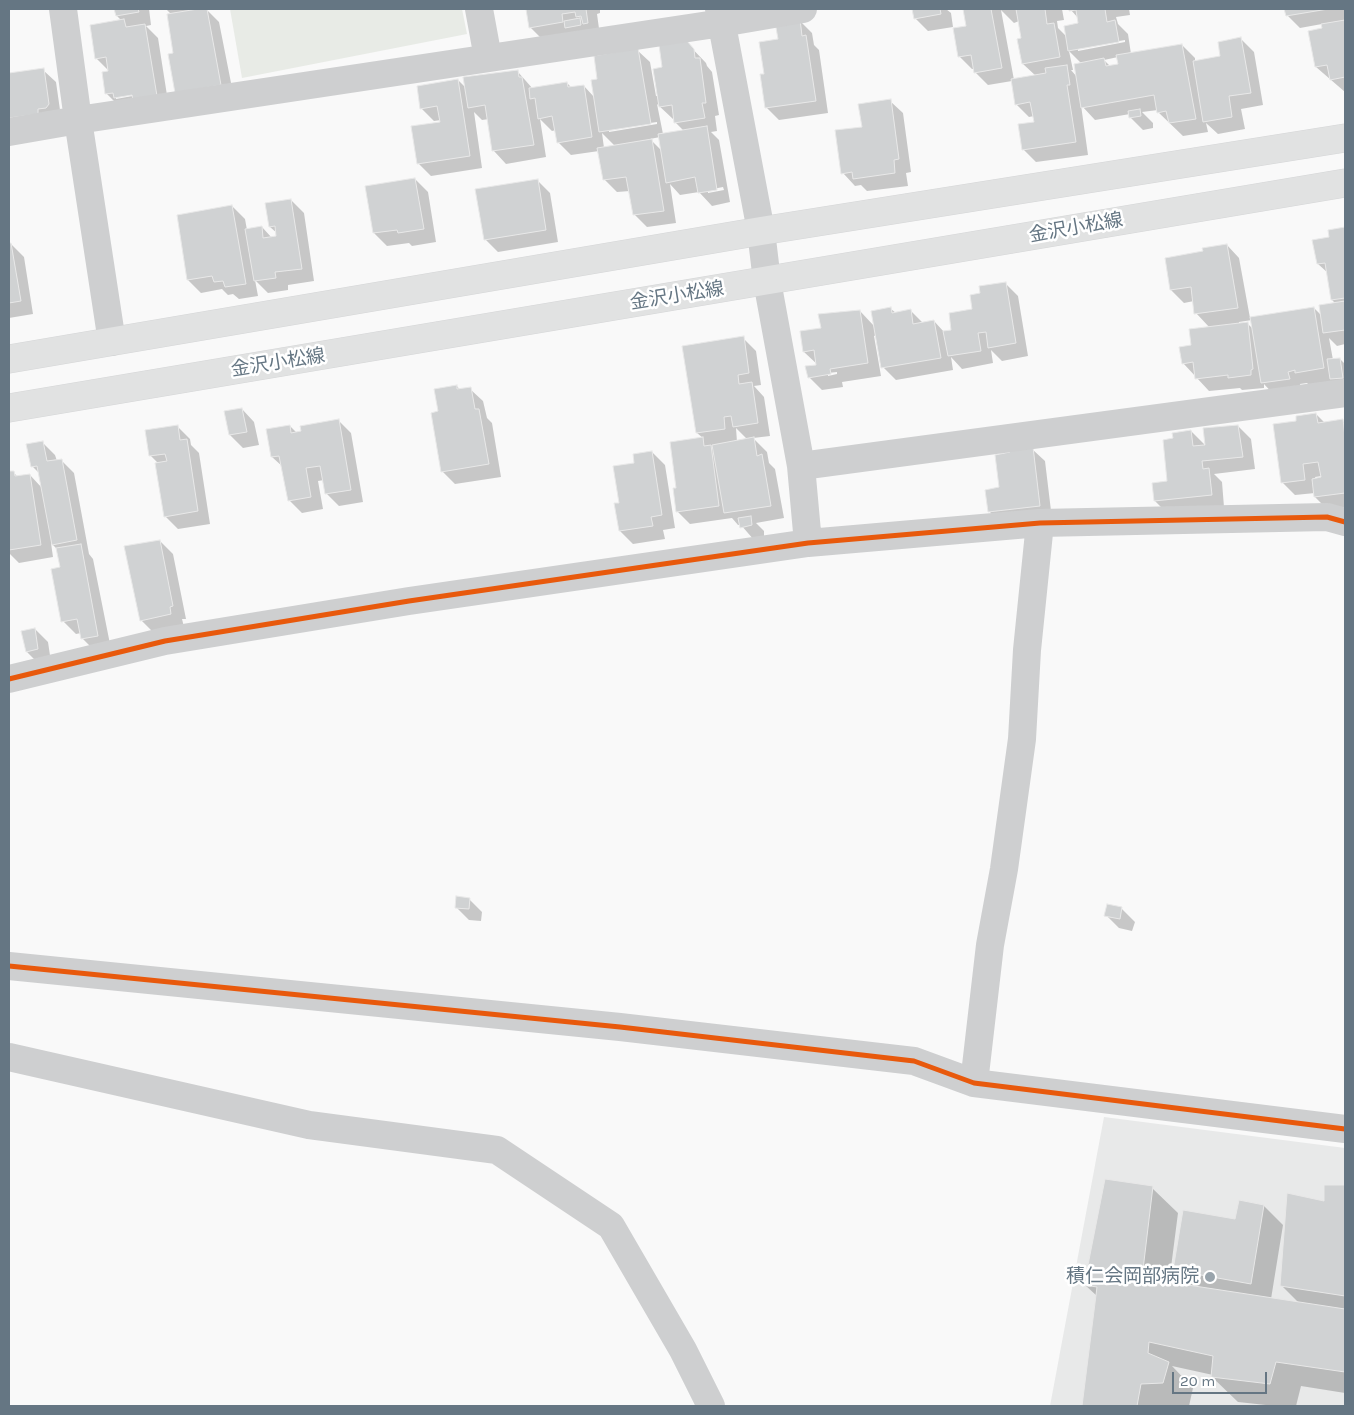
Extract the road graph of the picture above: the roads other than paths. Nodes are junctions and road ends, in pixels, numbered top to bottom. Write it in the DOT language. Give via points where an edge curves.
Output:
graph roads {
  1 [pos="63,9"];
  2 [pos="479,9"];
  3 [pos="803,9"];
  4 [pos="720,16"];
  5 [pos="488,58"];
  6 [pos="78,120"];
  7 [pos="9,132"];
  8 [pos="1345,138"];
  9 [pos="1345,183"];
  10 [pos="761,231"];
  11 [pos="767,281"];
  12 [pos="112,342"];
  13 [pos="9,359"];
  14 [pos="1345,393"];
  15 [pos="9,408"];
  16 [pos="801,466"];
  17 [pos="1345,522"];
  18 [pos="1040,523"];
  19 [pos="808,542"];
  20 [pos="9,679"];
  21 [pos="9,966"];
  22 [pos="9,1057"];
  23 [pos="974,1084"];
  24 [pos="1345,1129"];
  25 [pos="711,1406"];
  1 -- 6 [label="street"];
  2 -- 5 [label="street"];
  3 -- 4 [label="street"];
  4 -- 5 [label="street"];
  4 -- 10 [label="street"];
  5 -- 6 [label="street"];
  6 -- 7 [label="street"];
  6 -- 12 [label="street"];
  8 -- 10 [label="main road"];
  9 -- 11 [label="main road, 金沢小松線"];
  10 -- 11 [label="street"];
  10 -- 12 [label="main road"];
  11 -- 15 [label="main road, 金沢小松線"];
  11 -- 16 [label="street"];
  12 -- 13 [label="main road"];
  14 -- 16 [label="street"];
  16 -- 19 [label="street"];
  17 -- 18 [label="street" via="1327,516"];
  18 -- 19 [label="street"];
  18 -- 23 [label="street" via="1026,650 1022,739 990,945"];
  19 -- 20 [label="street" via="165,641"];
  21 -- 23 [label="street" via="620,1027 914,1061"];
  22 -- 25 [label="street" via="309,1125 497,1150 610,1226 683,1350"];
  23 -- 24 [label="street"];
}
